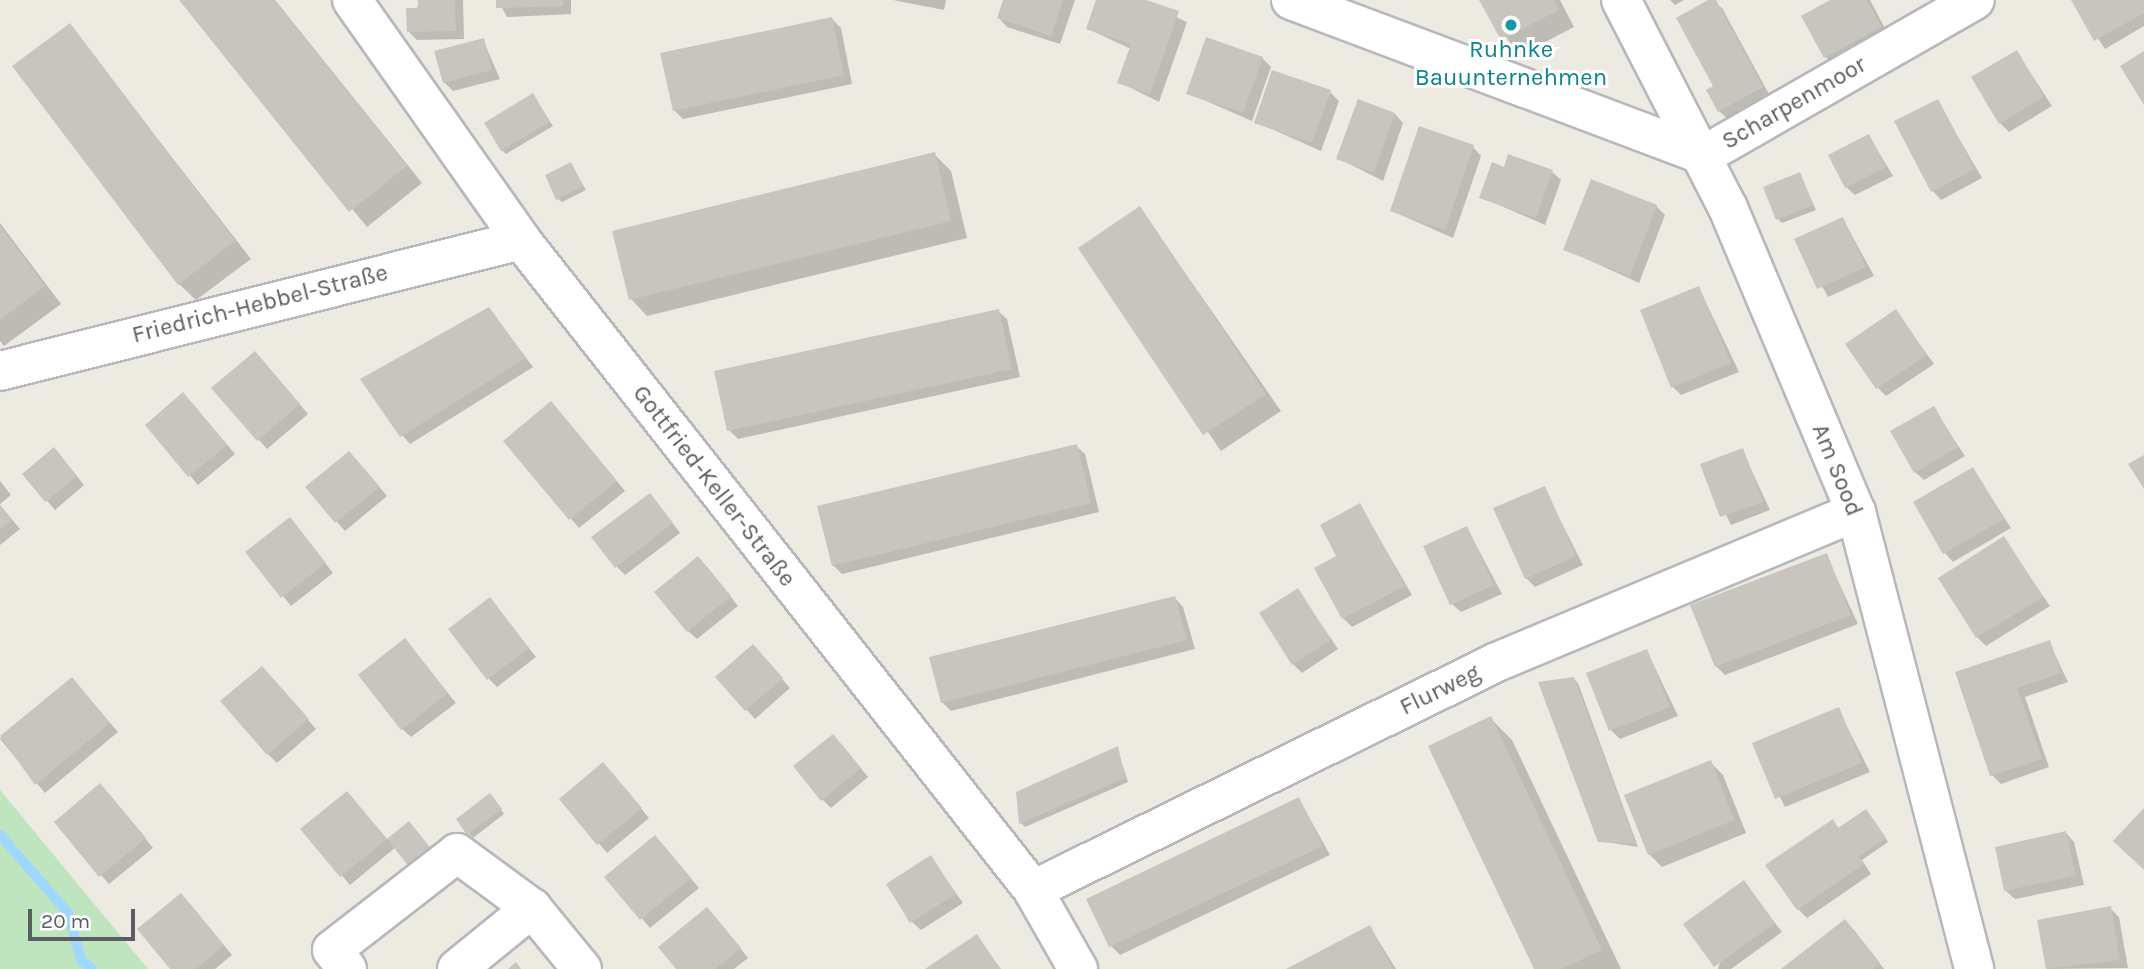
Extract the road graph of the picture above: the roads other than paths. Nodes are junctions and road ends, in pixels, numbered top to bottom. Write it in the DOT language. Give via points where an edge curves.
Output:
graph roads {
  1 [pos="352,0"];
  2 [pos="1291,0"];
  3 [pos="1621,0"];
  4 [pos="1975,0"];
  5 [pos="1704,155"];
  6 [pos="521,240"];
  7 [pos="0,371"];
  8 [pos="1856,512"];
  9 [pos="1033,890"];
  10 [pos="532,908"];
  11 [pos="347,969"];
  12 [pos="457,969"];
  13 [pos="582,969"];
  14 [pos="1078,969"];
  15 [pos="1974,969"];
  1 -- 6 [label="street, Gottfried-Keller-Straße"];
  2 -- 5 [label="street, Scharpenmoor"];
  3 -- 5 [label="street, Am Sood"];
  4 -- 5 [label="street, Scharpenmoor"];
  5 -- 8 [label="street, Am Sood"];
  6 -- 7 [label="street, Friedrich-Hebbel-Straße"];
  6 -- 9 [label="street, Gottfried-Keller-Straße"];
  8 -- 9 [label="street, Flurweg" via="1497,662"];
  8 -- 15 [label="street, Am Sood"];
  9 -- 14 [label="street, Gottfried-Keller-Straße"];
  10 -- 11 [label="street" via="457,853 332,950"];
  10 -- 12 [label="street"];
  10 -- 13 [label="street"];
}
